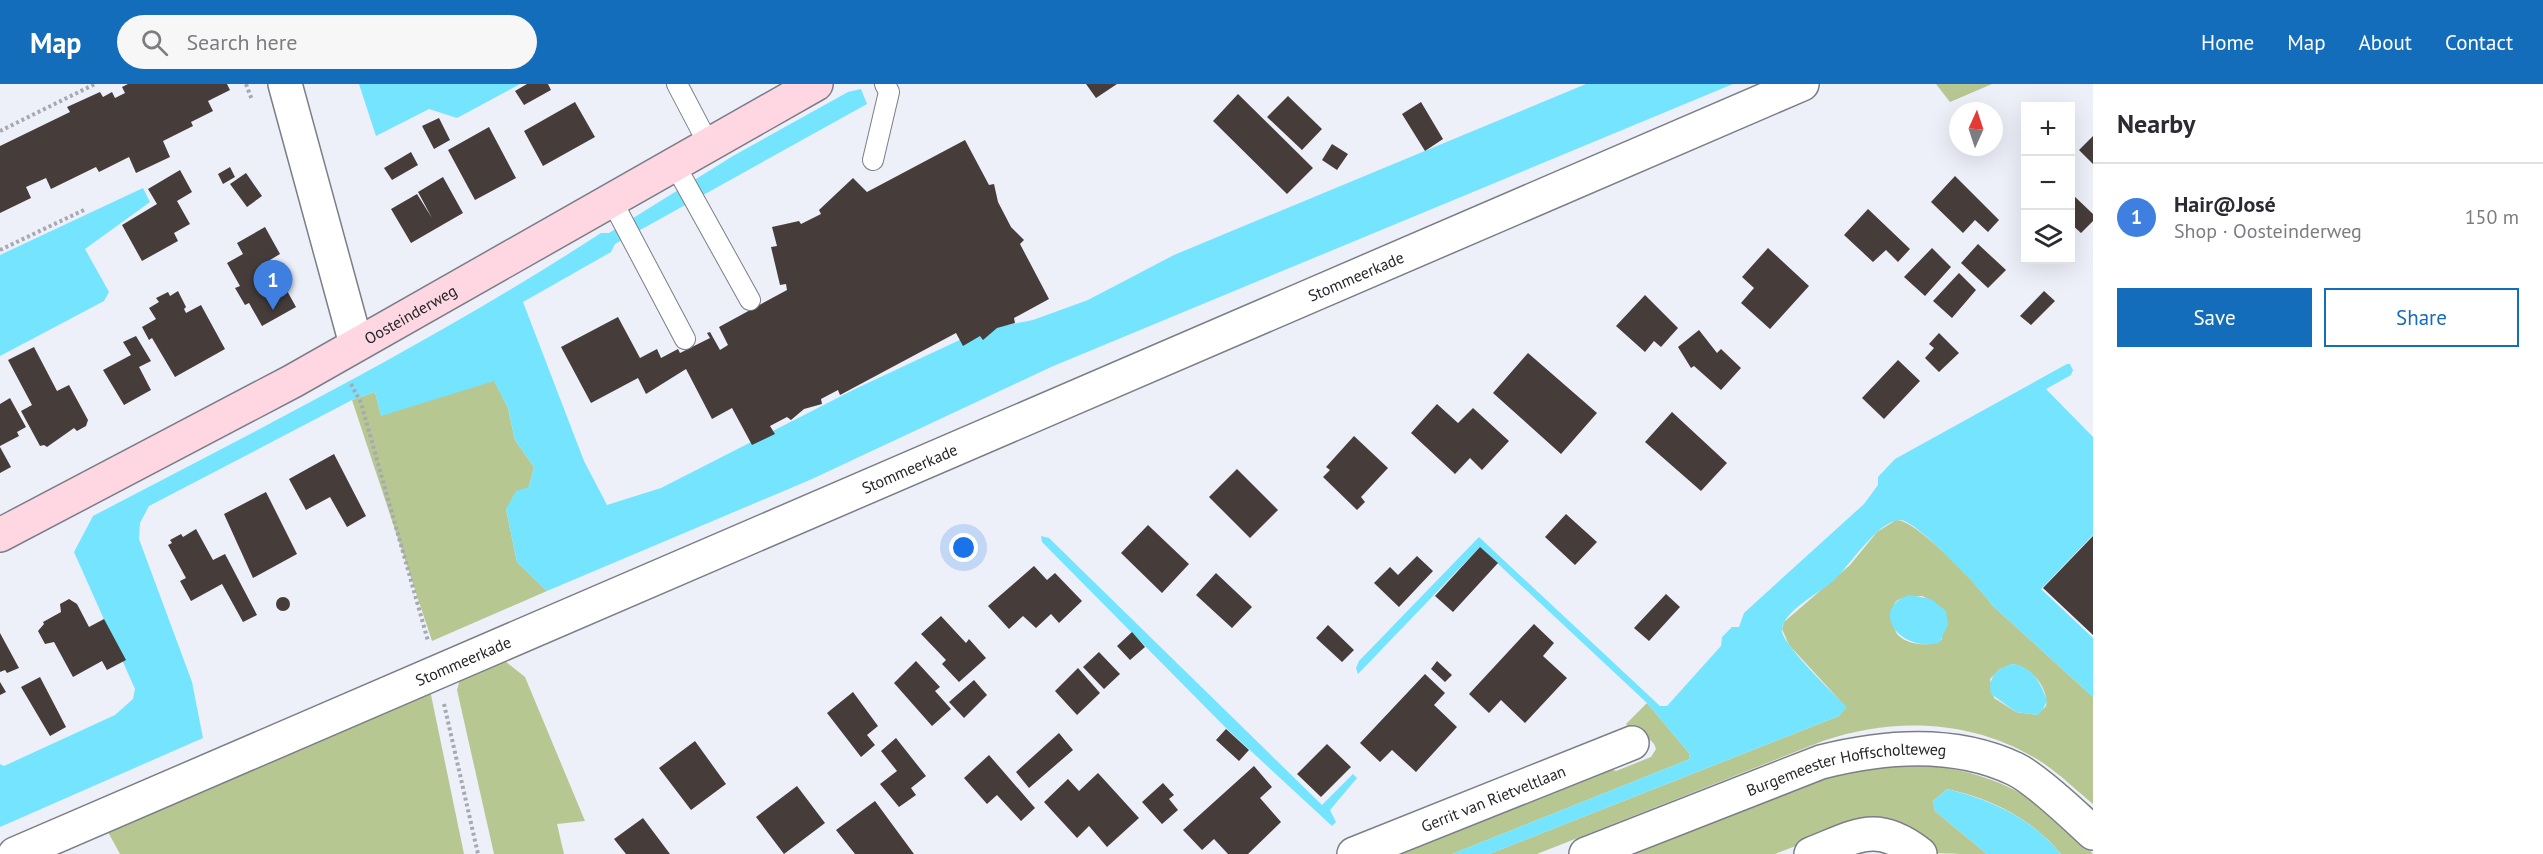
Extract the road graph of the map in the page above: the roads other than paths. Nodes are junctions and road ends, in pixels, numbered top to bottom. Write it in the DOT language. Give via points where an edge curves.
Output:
graph roads {
  1 [pos="285,84"];
  2 [pos="677,84"];
  3 [pos="816,84"];
  4 [pos="885,84"];
  5 [pos="1802,84"];
  6 [pos="709,145"];
  7 [pos="873,160"];
  8 [pos="675,165"];
  9 [pos="612,201"];
  10 [pos="750,300"];
  11 [pos="685,339"];
  12 [pos="356,344"];
  13 [pos="0,535"];
  14 [pos="1632,743"];
  15 [pos="2093,833"];
  16 [pos="35,850"];
  17 [pos="1354,854"];
  18 [pos="1586,854"];
  19 [pos="1811,854"];
  20 [pos="1920,854"];
  1 -- 12 [label="street"];
  2 -- 6 [label="lane"];
  3 -- 6 [label="street, Oosteinderweg"];
  4 -- 7 [label="lane" via="889,92"];
  5 -- 16 [label="street, Stommeerkade"];
  6 -- 8 [label="street, Oosteinderweg"];
  8 -- 9 [label="street, Oosteinderweg"];
  8 -- 10 [label="lane"];
  9 -- 11 [label="lane"];
  9 -- 12 [label="street, Oosteinderweg"];
  12 -- 13 [label="street, Oosteinderweg"];
  14 -- 17 [label="street, Gerrit van Rietveltlaan"];
  15 -- 18 [label="street, Burgemeester Hoffscholteweg" via="2016,770 1962,752 1901,748 1821,762"];
  19 -- 20 [label="street" via="1873,832 1887,834"];
}
